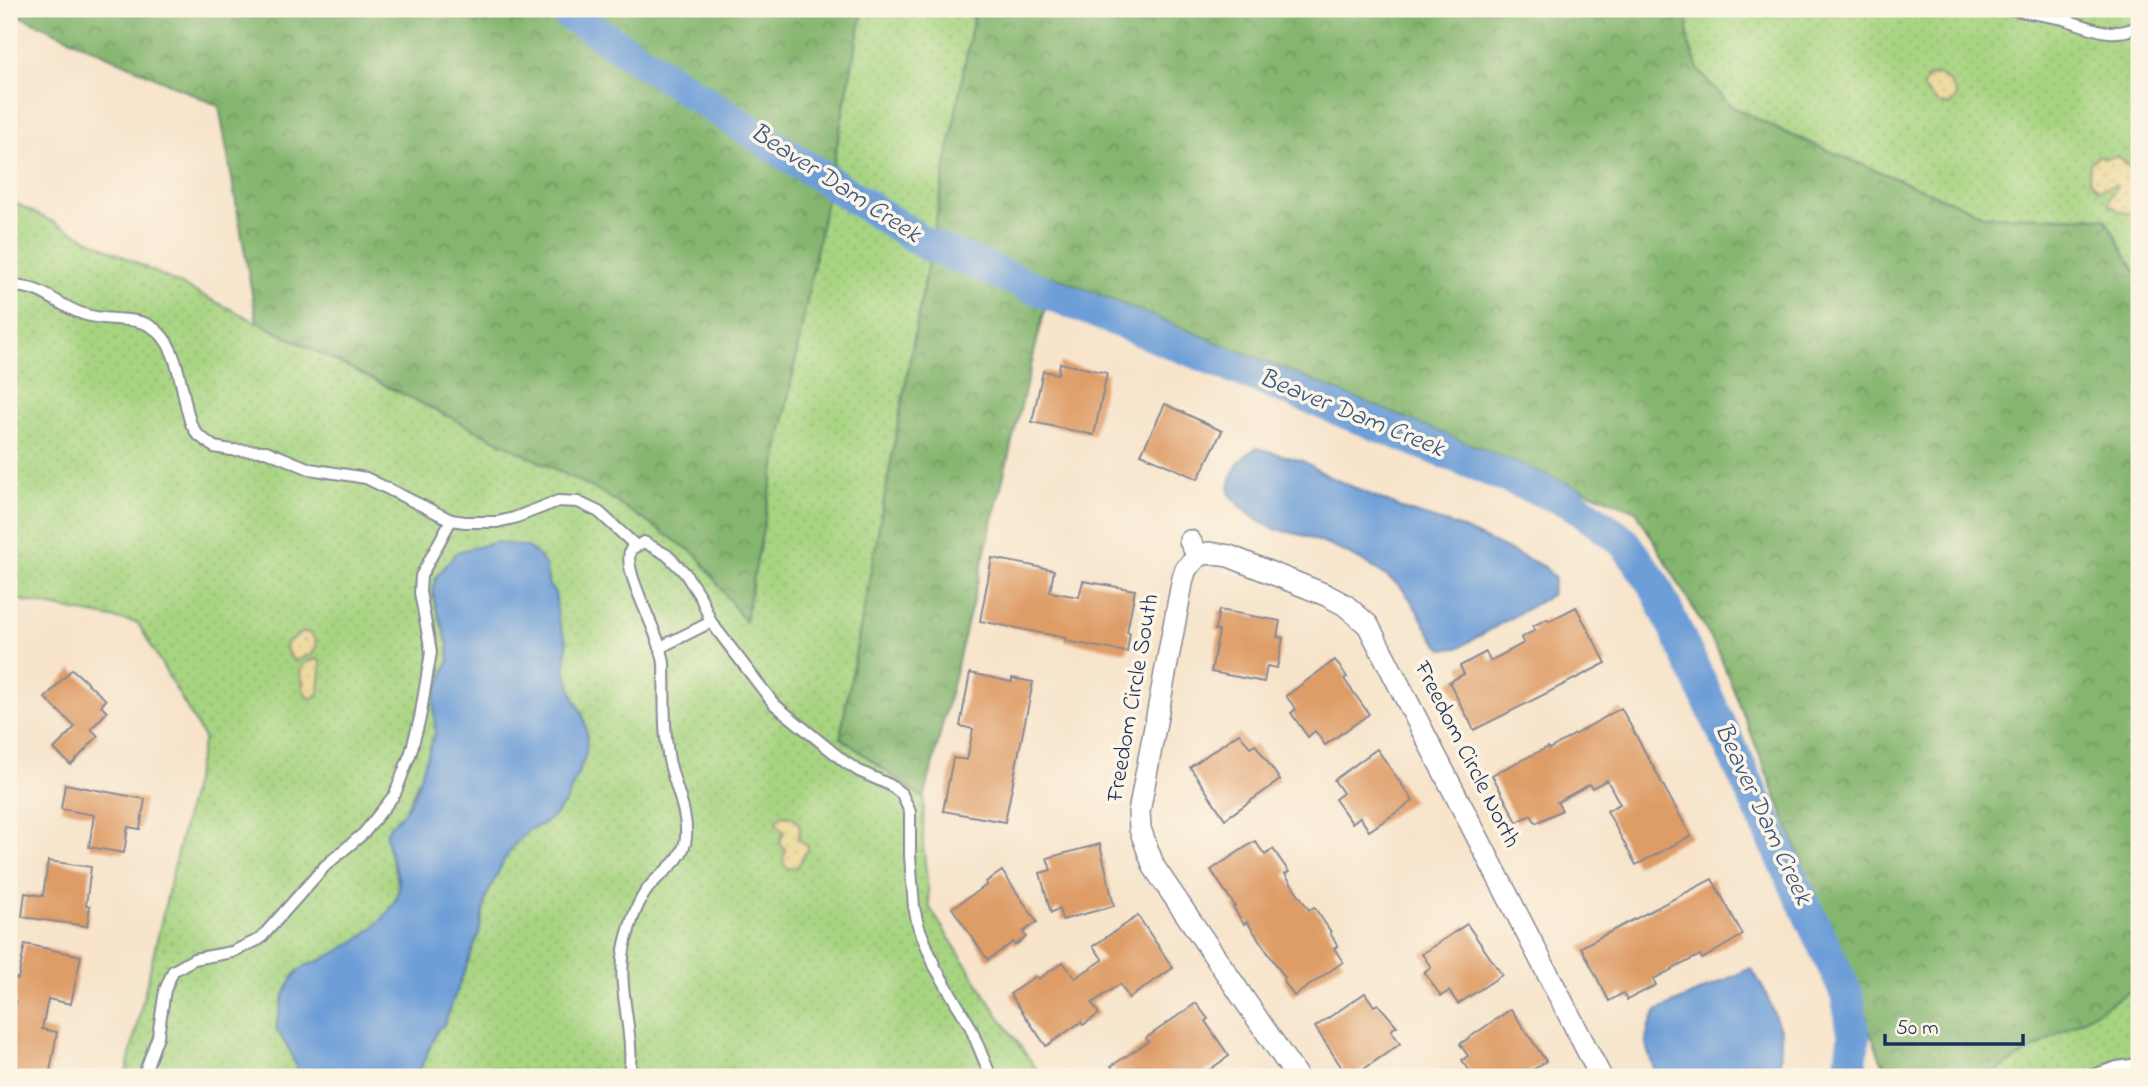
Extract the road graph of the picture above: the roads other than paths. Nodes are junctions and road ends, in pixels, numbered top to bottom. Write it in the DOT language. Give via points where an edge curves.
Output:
graph roads {
  1 [pos="2009,9"];
  2 [pos="2139,26"];
  3 [pos="9,286"];
  4 [pos="451,520"];
  5 [pos="635,545"];
  6 [pos="1194,548"];
  7 [pos="711,622"];
  8 [pos="661,647"];
  9 [pos="2139,1064"];
  10 [pos="144,1077"];
  11 [pos="629,1077"];
  12 [pos="991,1077"];
  13 [pos="1297,1077"];
  14 [pos="1601,1077"];
  15 [pos="2087,1077"];
  1 -- 2 [label="lane" via="2109,34"];
  3 -- 4 [label="lane" via="32,287 92,317 136,321 159,332 171,351 191,424 208,444 222,450 267,451 310,469 366,478"];
  4 -- 5 [label="lane" via="497,522 568,500 599,512"];
  4 -- 10 [label="lane" via="421,576 431,652 420,719 395,794 260,940 232,952 194,959 173,971"];
  5 -- 7 [label="lane" via="649,543 677,563"];
  5 -- 8 [label="lane" via="629,553 631,568"];
  6 -- 13 [label="street, Freedom Circle South" via="1182,578 1139,812 1140,829 1154,867"];
  6 -- 14 [label="street, Freedom Circle North" via="1229,556 1314,590 1345,605 1368,625"];
  7 -- 8 [label="lane"];
  7 -- 12 [label="lane" via="774,704 845,762 902,794 909,812 918,925"];
  8 -- 11 [label="lane" via="668,759 684,813 686,840 674,864 643,897 625,942 621,973 631,1042"];
  9 -- 15 [label="lane"];
}
